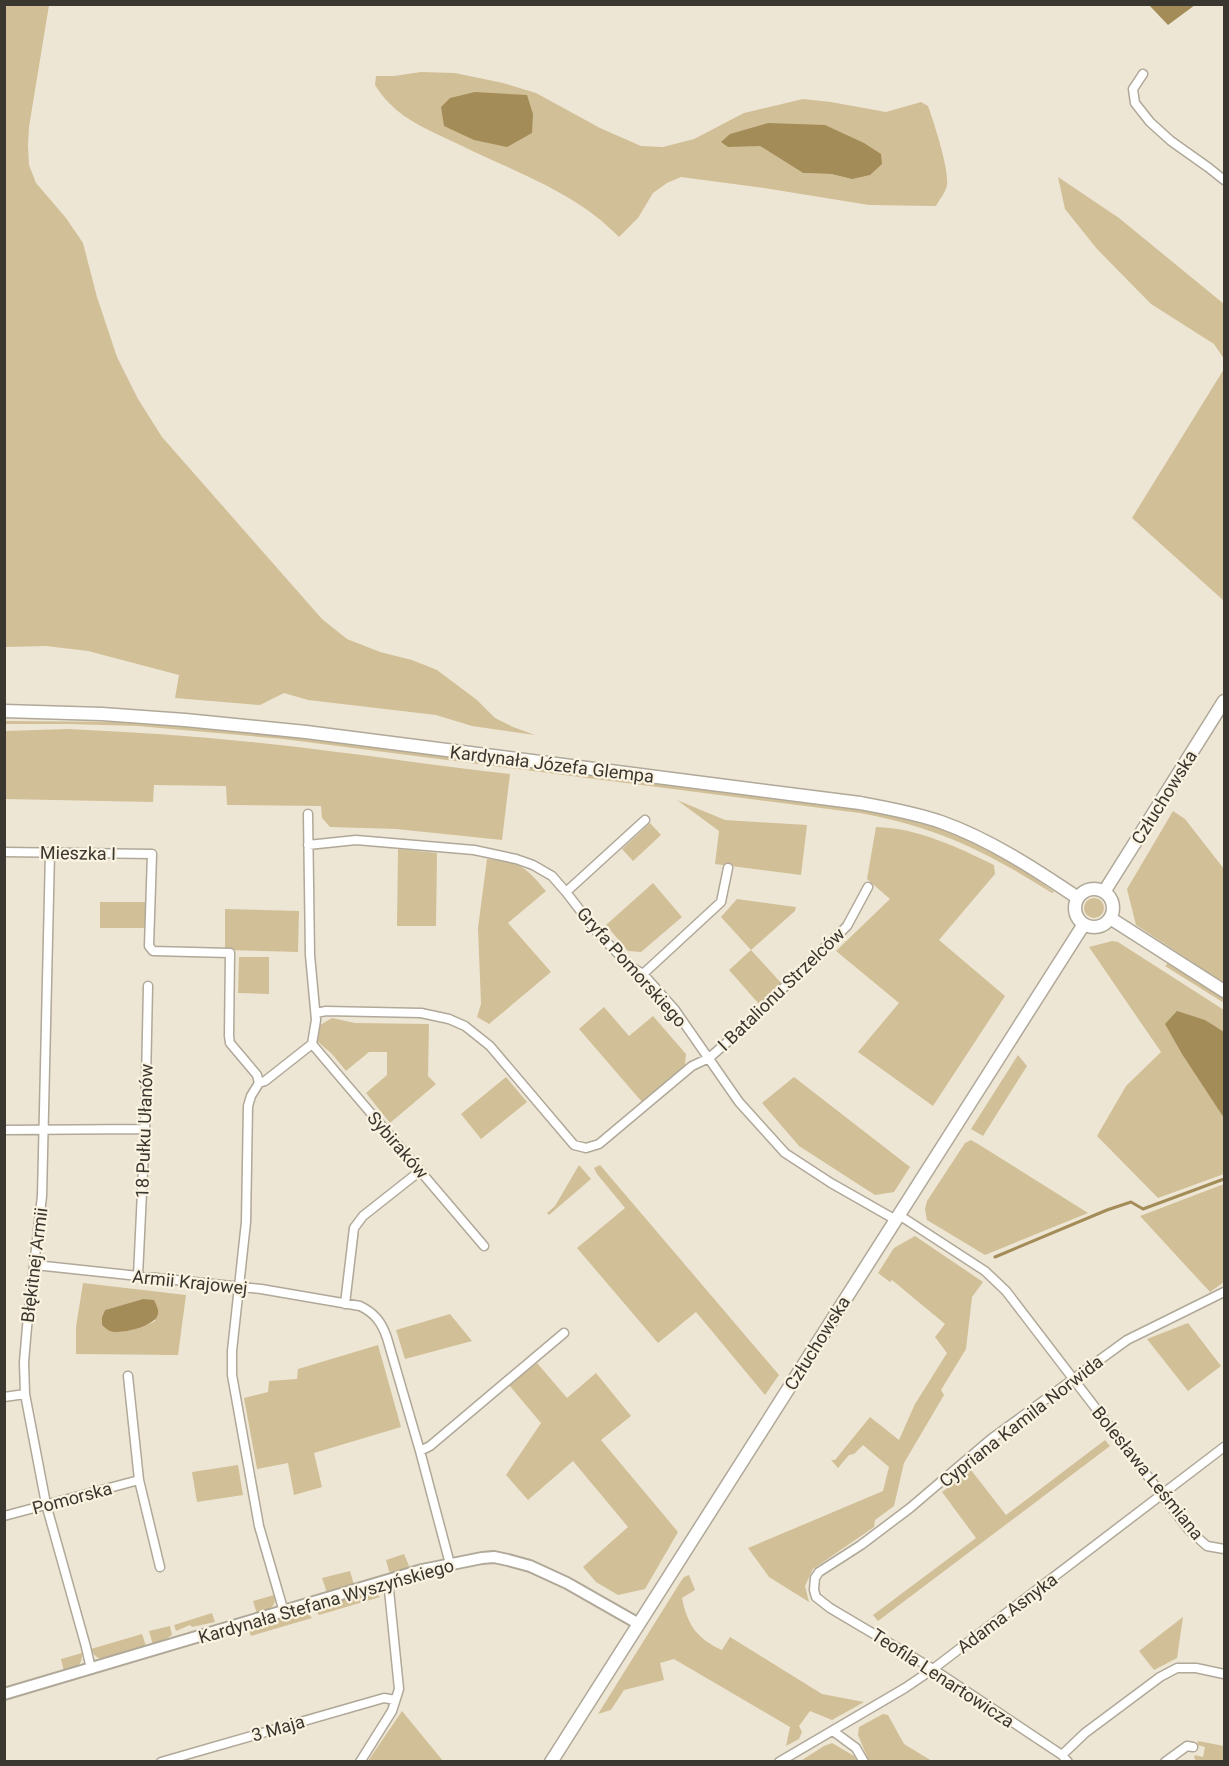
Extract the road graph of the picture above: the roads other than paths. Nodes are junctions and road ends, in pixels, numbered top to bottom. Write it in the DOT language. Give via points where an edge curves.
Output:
graph roads {
  1 [pos="1143,74"];
  2 [pos="1224,180"];
  3 [pos="1224,701"];
  4 [pos="4,711"];
  5 [pos="308,814"];
  6 [pos="645,820"];
  7 [pos="308,845"];
  8 [pos="4,852"];
  9 [pos="50,852"];
  10 [pos="728,868"];
  11 [pos="868,887"];
  12 [pos="566,892"];
  13 [pos="1104,892"];
  14 [pos="1078,898"];
  15 [pos="1110,918"];
  16 [pos="1084,924"];
  17 [pos="643,974"];
  18 [pos="148,986"];
  19 [pos="1224,991"];
  20 [pos="316,1013"];
  21 [pos="312,1044"];
  22 [pos="709,1058"];
  23 [pos="259,1083"];
  24 [pos="43,1129"];
  25 [pos="145,1129"];
  26 [pos="4,1130"];
  27 [pos="420,1171"];
  28 [pos="898,1218"];
  29 [pos="484,1246"];
  30 [pos="34,1264"];
  31 [pos="138,1276"];
  32 [pos="238,1287"];
  33 [pos="1224,1292"];
  34 [pos="345,1304"];
  35 [pos="564,1333"];
  36 [pos="128,1376"];
  37 [pos="1074,1379"];
  38 [pos="25,1394"];
  39 [pos="4,1396"];
  40 [pos="1224,1447"];
  41 [pos="420,1450"];
  42 [pos="139,1480"];
  43 [pos="1162,1495"];
  44 [pos="46,1504"];
  45 [pos="4,1516"];
  46 [pos="1224,1549"];
  47 [pos="450,1564"];
  48 [pos="160,1567"];
  49 [pos="388,1580"];
  50 [pos="816,1597"];
  51 [pos="284,1612"];
  52 [pos="639,1624"];
  53 [pos="933,1669"];
  54 [pos="91,1670"];
  55 [pos="1224,1674"];
  56 [pos="4,1694"];
  57 [pos="395,1700"];
  58 [pos="833,1731"];
  59 [pos="1193,1747"];
  60 [pos="1065,1758"];
  61 [pos="161,1761"];
  62 [pos="360,1761"];
  63 [pos="551,1761"];
  64 [pos="779,1761"];
  65 [pos="864,1761"];
  66 [pos="1165,1761"];
  1 -- 2 [label="street" via="1133,89 1135,103 1171,141"];
  3 -- 13 [label="main road, Człuchowska"];
  4 -- 14 [label="main road, Kardynała Józefa Glempa" via="138,716 295,731 860,803 899,810 966,832"];
  5 -- 7 [label="street"];
  6 -- 12 [label="street"];
  7 -- 12 [label="street, Gryfa Pomorskiego" via="356,840 474,850 533,864 552,876"];
  7 -- 20 [label="street" via="310,955"];
  8 -- 9 [label="street, Mieszka I"];
  9 -- 23 [label="street, Mieszka I" via="152,854 149,946 156,952 230,953 228,1036"];
  9 -- 24 [label="street, Błękitnej Armii"];
  10 -- 17 [label="street" via="721,902"];
  11 -- 22 [label="street, I Batalionu Strzelców" via="847,927"];
  12 -- 17 [label="street, Gryfa Pomorskiego" via="596,931"];
  13 -- 14 [label="main road" via="1090,890"];
  13 -- 15 [label="main road" via="1113,906"];
  14 -- 16 [label="main road" via="1075,911"];
  15 -- 16 [label="main road" via="1100,926"];
  15 -- 19 [label="main road"];
  16 -- 28 [label="main road, Człuchowska"];
  17 -- 22 [label="street, Gryfa Pomorskiego"];
  18 -- 25 [label="street, 18 Pułku Ułanów"];
  20 -- 21 [label="street"];
  20 -- 22 [label="street, I Batalionu Strzelców" via="421,1013 465,1026 490,1046 574,1145 585,1148 599,1144 692,1066"];
  21 -- 23 [label="street"];
  21 -- 27 [label="street, Sybiraków"];
  22 -- 28 [label="street, Gryfa Pomorskiego" via="739,1102 785,1154"];
  23 -- 32 [label="street" via="248,1106 246,1222"];
  24 -- 25 [label="street"];
  24 -- 26 [label="street"];
  24 -- 30 [label="street, Błękitnej Armii" via="42,1196"];
  25 -- 31 [label="street, 18 Pułku Ułanów"];
  27 -- 29 [label="street, Sybiraków"];
  27 -- 34 [label="street" via="363,1216 354,1228"];
  28 -- 37 [label="street, Bolesława Leśmiana" via="985,1271 1006,1291"];
  28 -- 52 [label="main road, Człuchowska"];
  30 -- 31 [label="street, Armii Krajowej"];
  30 -- 38 [label="street, Błękitnej Armii" via="25,1350"];
  31 -- 32 [label="street, Armii Krajowej"];
  32 -- 34 [label="street, Armii Krajowej"];
  32 -- 51 [label="street" via="232,1375 259,1526"];
  33 -- 37 [label="street, Cypriana Kamila Norwida" via="1127,1340"];
  34 -- 41 [label="street, Armii Krajowej" via="369,1310 384,1330"];
  35 -- 41 [label="street" via="430,1446"];
  36 -- 42 [label="street"];
  37 -- 43 [label="street, Bolesława Leśmiana"];
  37 -- 50 [label="street, Cypriana Kamila Norwida" via="991,1439 910,1508 819,1572 814,1585"];
  38 -- 39 [label="street"];
  38 -- 44 [label="street, Błękitnej Armii"];
  40 -- 43 [label="street, Adama Asnyka"];
  41 -- 47 [label="street, Armii Krajowej"];
  42 -- 44 [label="street, Pomorska"];
  42 -- 48 [label="street"];
  43 -- 46 [label="street, Bolesława Leśmiana" via="1198,1539"];
  43 -- 53 [label="street, Adama Asnyka"];
  44 -- 45 [label="street, Pomorska"];
  44 -- 54 [label="street, Błękitnej Armii"];
  47 -- 49 [label="street, Kardynała Stefana Wyszyńskiego"];
  47 -- 52 [label="street, Kardynała Stefana Wyszyńskiego" via="494,1557 530,1566"];
  49 -- 51 [label="street, Kardynała Stefana Wyszyńskiego"];
  49 -- 57 [label="street" via="399,1689"];
  50 -- 53 [label="street, Teofila Lenartowicza"];
  51 -- 54 [label="street, Kardynała Stefana Wyszyńskiego"];
  52 -- 63 [label="main road, Człuchowska"];
  53 -- 58 [label="street, Adama Asnyka"];
  53 -- 60 [label="street, Teofila Lenartowicza"];
  54 -- 56 [label="street, Kardynała Stefana Wyszyńskiego"];
  55 -- 60 [label="street" via="1177,1668 1084,1733"];
  57 -- 61 [label="street, 3 Maja" via="384,1698"];
  57 -- 62 [label="street"];
  58 -- 64 [label="street, Adama Asnyka"];
  58 -- 65 [label="street" via="856,1748"];
  59 -- 66 [label="street" via="1187,1746"];
}
